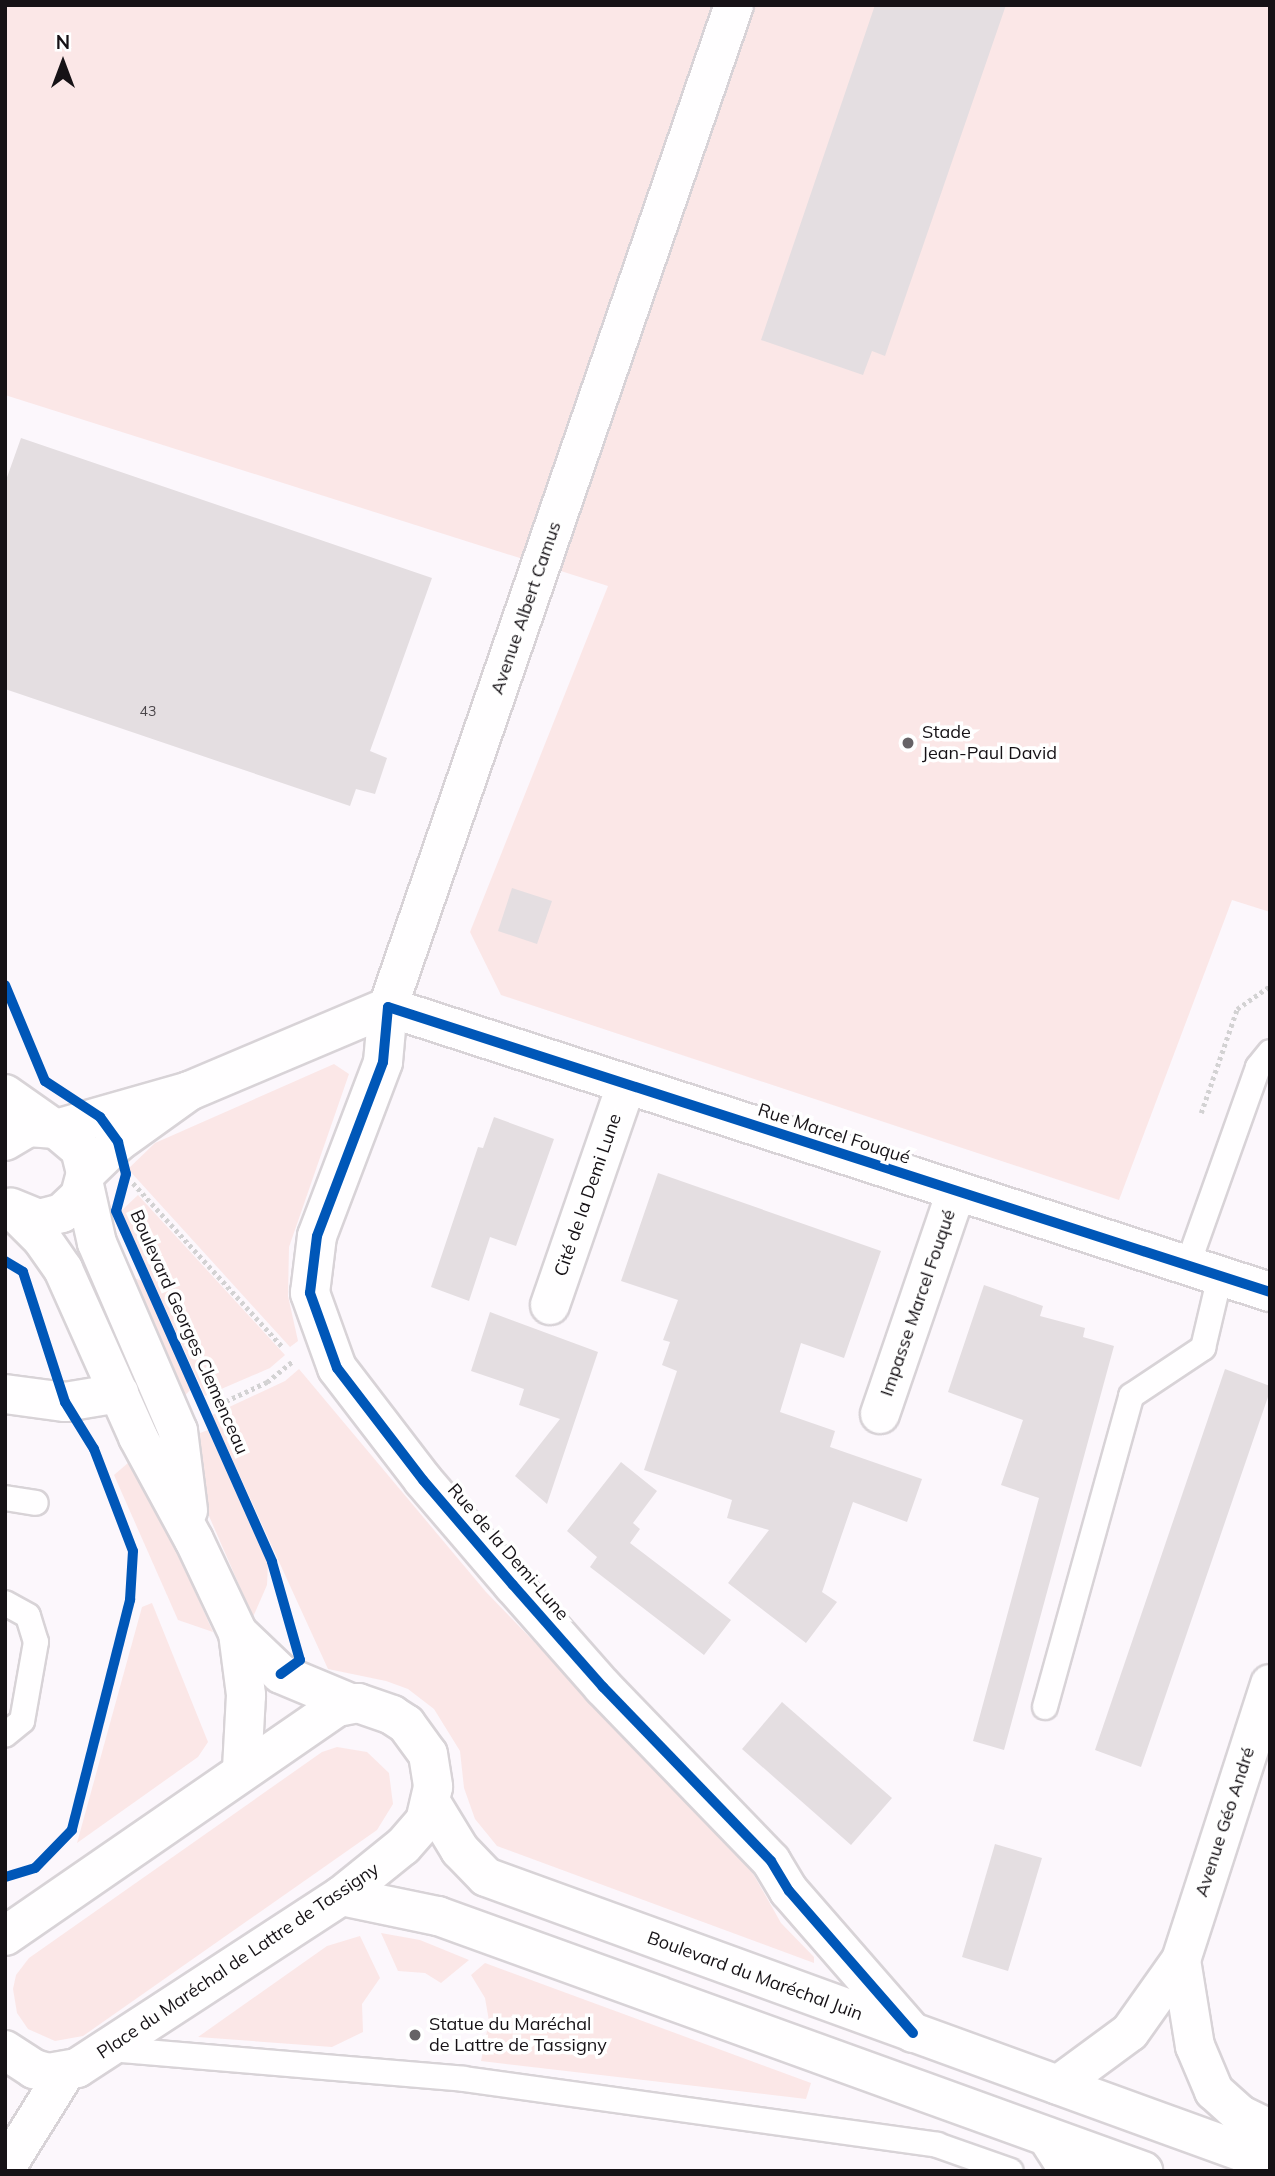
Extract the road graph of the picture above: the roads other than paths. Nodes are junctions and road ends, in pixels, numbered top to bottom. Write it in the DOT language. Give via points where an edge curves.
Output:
graph roads {
  1 [pos="734,5"];
  2 [pos="388,1007"];
  3 [pos="1270,1052"];
  4 [pos="626,1085"];
  5 [pos="189,1091"];
  6 [pos="5,1094"];
  7 [pos="54,1128"];
  8 [pos="5,1141"];
  9 [pos="85,1179"];
  10 [pos="956,1192"];
  11 [pos="10,1208"];
  12 [pos="1204,1270"];
  13 [pos="1270,1292"];
  14 [pos="550,1305"];
  15 [pos="119,1393"];
  16 [pos="5,1394"];
  17 [pos="880,1414"];
  18 [pos="5,1499"];
  19 [pos="36,1503"];
  20 [pos="194,1540"];
  21 [pos="5,1603"];
  22 [pos="238,1633"];
  23 [pos="1270,1684"];
  24 [pos="348,1702"];
  25 [pos="1045,1707"];
  26 [pos="5,1735"];
  27 [pos="242,1769"];
  28 [pos="432,1804"];
  29 [pos="341,1896"];
  30 [pos="9,1930"];
  31 [pos="1181,1960"];
  32 [pos="913,2033"];
  33 [pos="110,2049"];
  34 [pos="5,2050"];
  35 [pos="66,2071"];
  36 [pos="1058,2085"];
  37 [pos="1270,2129"];
  38 [pos="1047,2137"];
  39 [pos="1270,2162"];
  40 [pos="5,2169"];
  41 [pos="1011,2171"];
  42 [pos="1069,2171"];
  43 [pos="1143,2171"];
  1 -- 2 [label="street, Avenue Albert Camus"];
  2 -- 4 [label="street, Rue Marcel Fouqué"];
  2 -- 5 [label="street"];
  2 -- 32 [label="street, Rue de la Demi-Lune" via="383,1062 317,1236 310,1293 337,1368 504,1575 603,1687 771,1861 789,1891"];
  3 -- 12 [label="lane" via="1258,1067"];
  4 -- 10 [label="street, Rue Marcel Fouqué"];
  4 -- 14 [label="street, Cité de la Demi Lune"];
  5 -- 7 [label="street"];
  5 -- 9 [label="street" via="118,1142"];
  6 -- 7 [label="street"];
  7 -- 8 [label="street" via="28,1127"];
  7 -- 9 [label="street" via="80,1149"];
  9 -- 11 [label="street" via="62,1213 39,1219"];
  9 -- 20 [label="street" via="99,1250 178,1430"];
  10 -- 12 [label="street, Rue Marcel Fouqué"];
  10 -- 17 [label="street, Impasse Marcel Fouqué"];
  11 -- 15 [label="street" via="53,1251"];
  12 -- 13 [label="street, Rue Marcel Fouqué"];
  12 -- 25 [label="lane" via="1203,1348 1131,1396"];
  15 -- 16 [label="street" via="65,1402"];
  15 -- 20 [label="street"];
  18 -- 19 [label="lane"];
  20 -- 22 [label="street"];
  21 -- 26 [label="lane" via="28,1616 36,1642 22,1721"];
  22 -- 24 [label="street" via="281,1674"];
  22 -- 27 [label="street" via="246,1695"];
  23 -- 31 [label="street, Avenue Géo André"];
  24 -- 27 [label="street" via="324,1713"];
  24 -- 28 [label="street" via="392,1715 417,1737 433,1772"];
  27 -- 30 [label="street"];
  28 -- 29 [label="street, Place du Maréchal de Lattre de Tassigny" via="403,1846"];
  28 -- 32 [label="street, Boulevard du Maréchal Juin" via="460,1850 486,1877"];
  29 -- 33 [label="street, Place du Maréchal de Lattre de Tassigny"];
  29 -- 38 [label="street" via="438,1916"];
  31 -- 36 [label="street, Avenue Géo André" via="1130,2032"];
  31 -- 37 [label="street, Avenue Géo André" via="1195,2046 1214,2091 1241,2115"];
  32 -- 36 [label="street, Boulevard du Maréchal Juin"];
  33 -- 35 [label="street, Place du Maréchal de Lattre de Tassigny"];
  33 -- 41 [label="lane" via="477,2081 937,2145"];
  34 -- 35 [label="street" via="34,2069"];
  35 -- 40 [label="street"];
  36 -- 39 [label="street, Boulevard du Maréchal Juin"];
  38 -- 42 [label="street"];
  38 -- 43 [label="street"];
}
